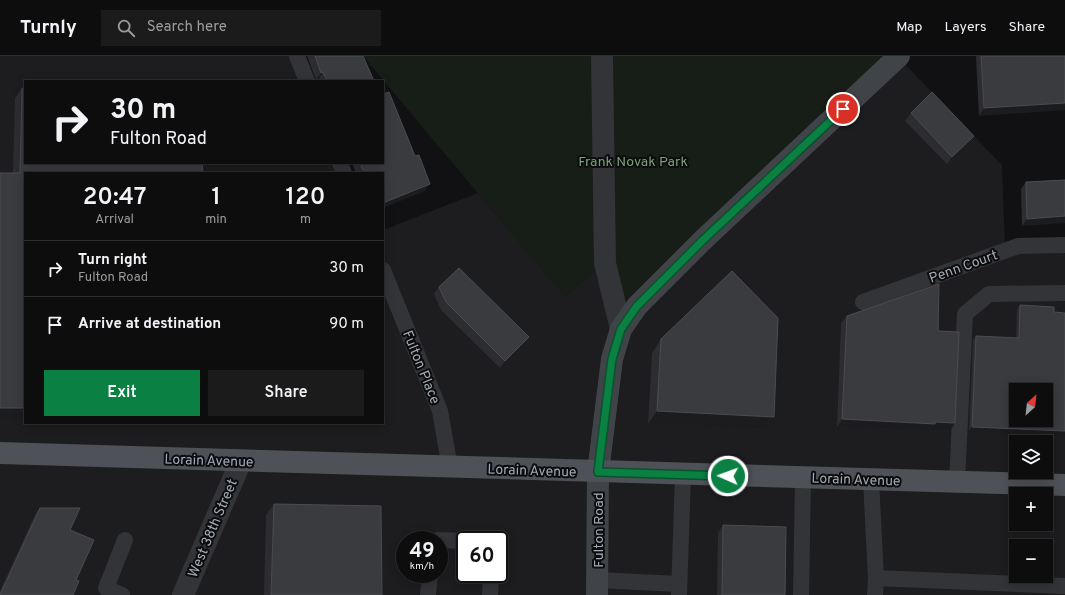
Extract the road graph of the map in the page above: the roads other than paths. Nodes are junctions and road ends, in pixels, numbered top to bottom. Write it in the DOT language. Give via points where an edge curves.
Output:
graph roads {
  1 [pos="297,56"];
  2 [pos="602,56"];
  3 [pos="900,56"];
  4 [pos="307,80"];
  5 [pos="1065,245"];
  6 [pos="384,272"];
  7 [pos="1065,293"];
  8 [pos="863,302"];
  9 [pos="621,329"];
  10 [pos="0,453"];
  11 [pos="241,461"];
  12 [pos="450,468"];
  13 [pos="598,472"];
  14 [pos="683,474"];
  15 [pos="803,478"];
  16 [pos="872,480"];
  17 [pos="957,482"];
  18 [pos="1065,486"];
  19 [pos="125,540"];
  20 [pos="876,578"];
  21 [pos="429,583"];
  22 [pos="490,583"];
  23 [pos="1065,586"];
  24 [pos="597,588"];
  25 [pos="679,590"];
  26 [pos="105,591"];
  27 [pos="122,595"];
  28 [pos="183,595"];
  29 [pos="428,595"];
  30 [pos="490,595"];
  31 [pos="801,595"];
  32 [pos="875,595"];
  1 -- 4 [label="lane"];
  2 -- 9 [label="street" via="606,263"];
  3 -- 9 [label="street, Fulton Road" via="703,240 637,306"];
  5 -- 8 [label="lane, Penn Court" via="1018,246"];
  6 -- 12 [label="lane, Fulton Place" via="440,411"];
  7 -- 17 [label="lane" via="989,294 965,314"];
  9 -- 13 [label="street, Fulton Road" via="612,359"];
  10 -- 11 [label="main road, Lorain Avenue"];
  11 -- 12 [label="main road, Lorain Avenue"];
  11 -- 28 [label="street, West 38th Street"];
  12 -- 13 [label="main road, Lorain Avenue"];
  13 -- 14 [label="main road, Lorain Avenue"];
  13 -- 24 [label="street, Fulton Road"];
  14 -- 15 [label="main road, Lorain Avenue"];
  14 -- 25 [label="lane"];
  15 -- 16 [label="main road, Lorain Avenue"];
  15 -- 31 [label="lane"];
  16 -- 17 [label="main road, Lorain Avenue"];
  16 -- 20 [label="lane"];
  17 -- 18 [label="main road, Lorain Avenue"];
  19 -- 26 [label="lane"];
  20 -- 23 [label="lane"];
  20 -- 32 [label="lane"];
  21 -- 29 [label="lane"];
  22 -- 30 [label="lane"];
  24 -- 25 [label="lane"];
  26 -- 27 [label="lane"];
}
